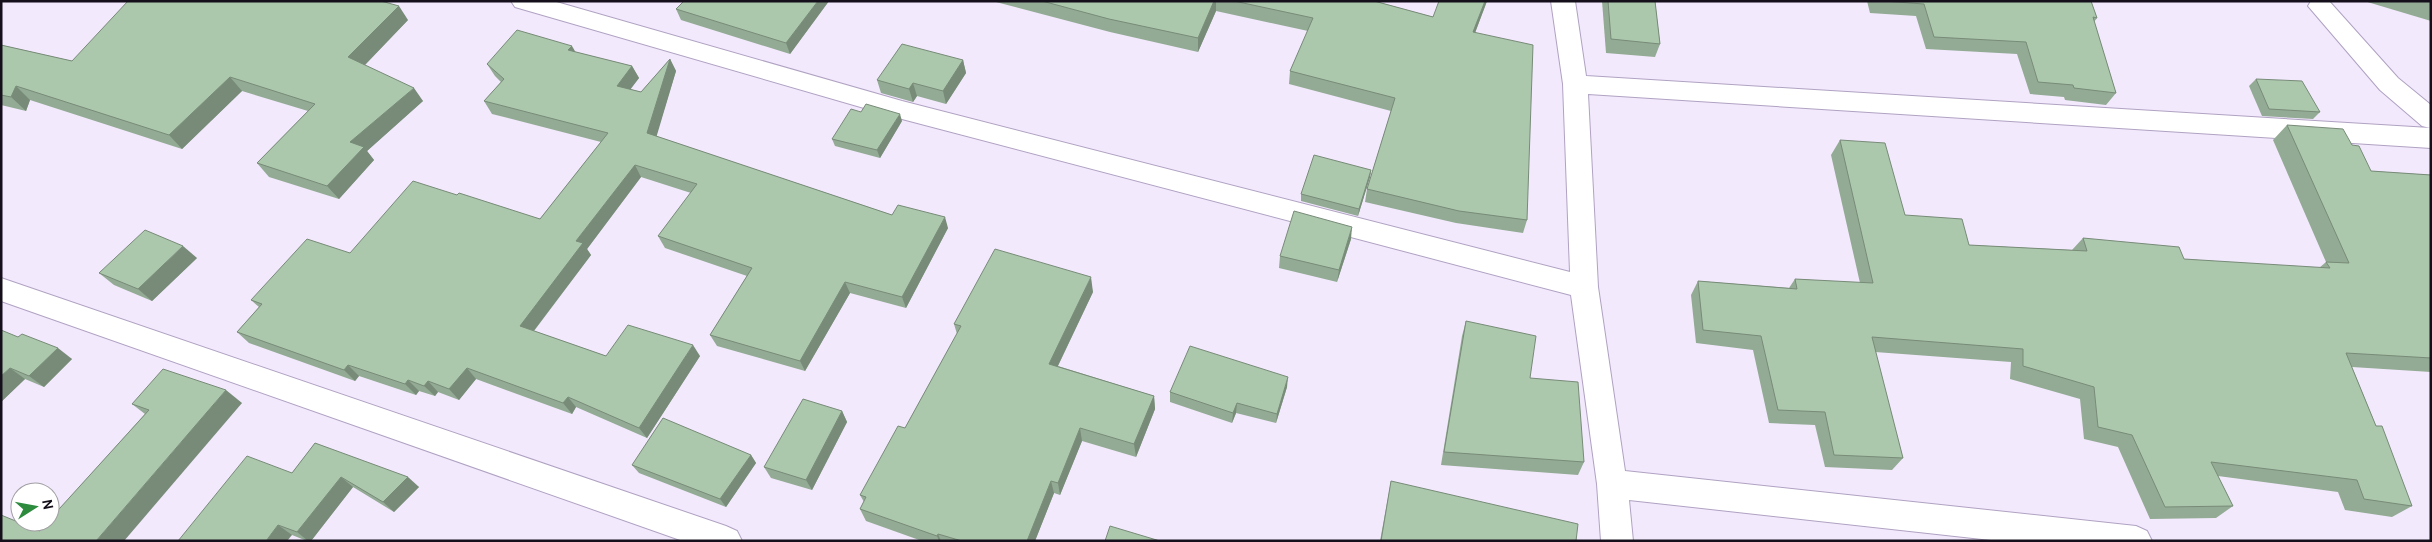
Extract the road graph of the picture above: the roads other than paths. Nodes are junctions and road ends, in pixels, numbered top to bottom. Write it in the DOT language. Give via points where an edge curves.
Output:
graph roads {
  1 [pos="523,1"];
  2 [pos="1563,1"];
  3 [pos="2320,6"];
  4 [pos="1575,84"];
  5 [pos="2431,119"];
  6 [pos="2431,138"];
  7 [pos="1584,287"];
  8 [pos="1,289"];
  9 [pos="1612,484"];
  10 [pos="726,541"];
  11 [pos="1617,541"];
  12 [pos="2136,541"];
  1 -- 7 [label="street" via="902,110"];
  2 -- 4 [label="street"];
  3 -- 5 [label="street" via="2389,84"];
  4 -- 6 [label="street"];
  4 -- 7 [label="street"];
  7 -- 9 [label="street"];
  8 -- 10 [label="street"];
  9 -- 11 [label="street"];
  9 -- 12 [label="street"];
}
